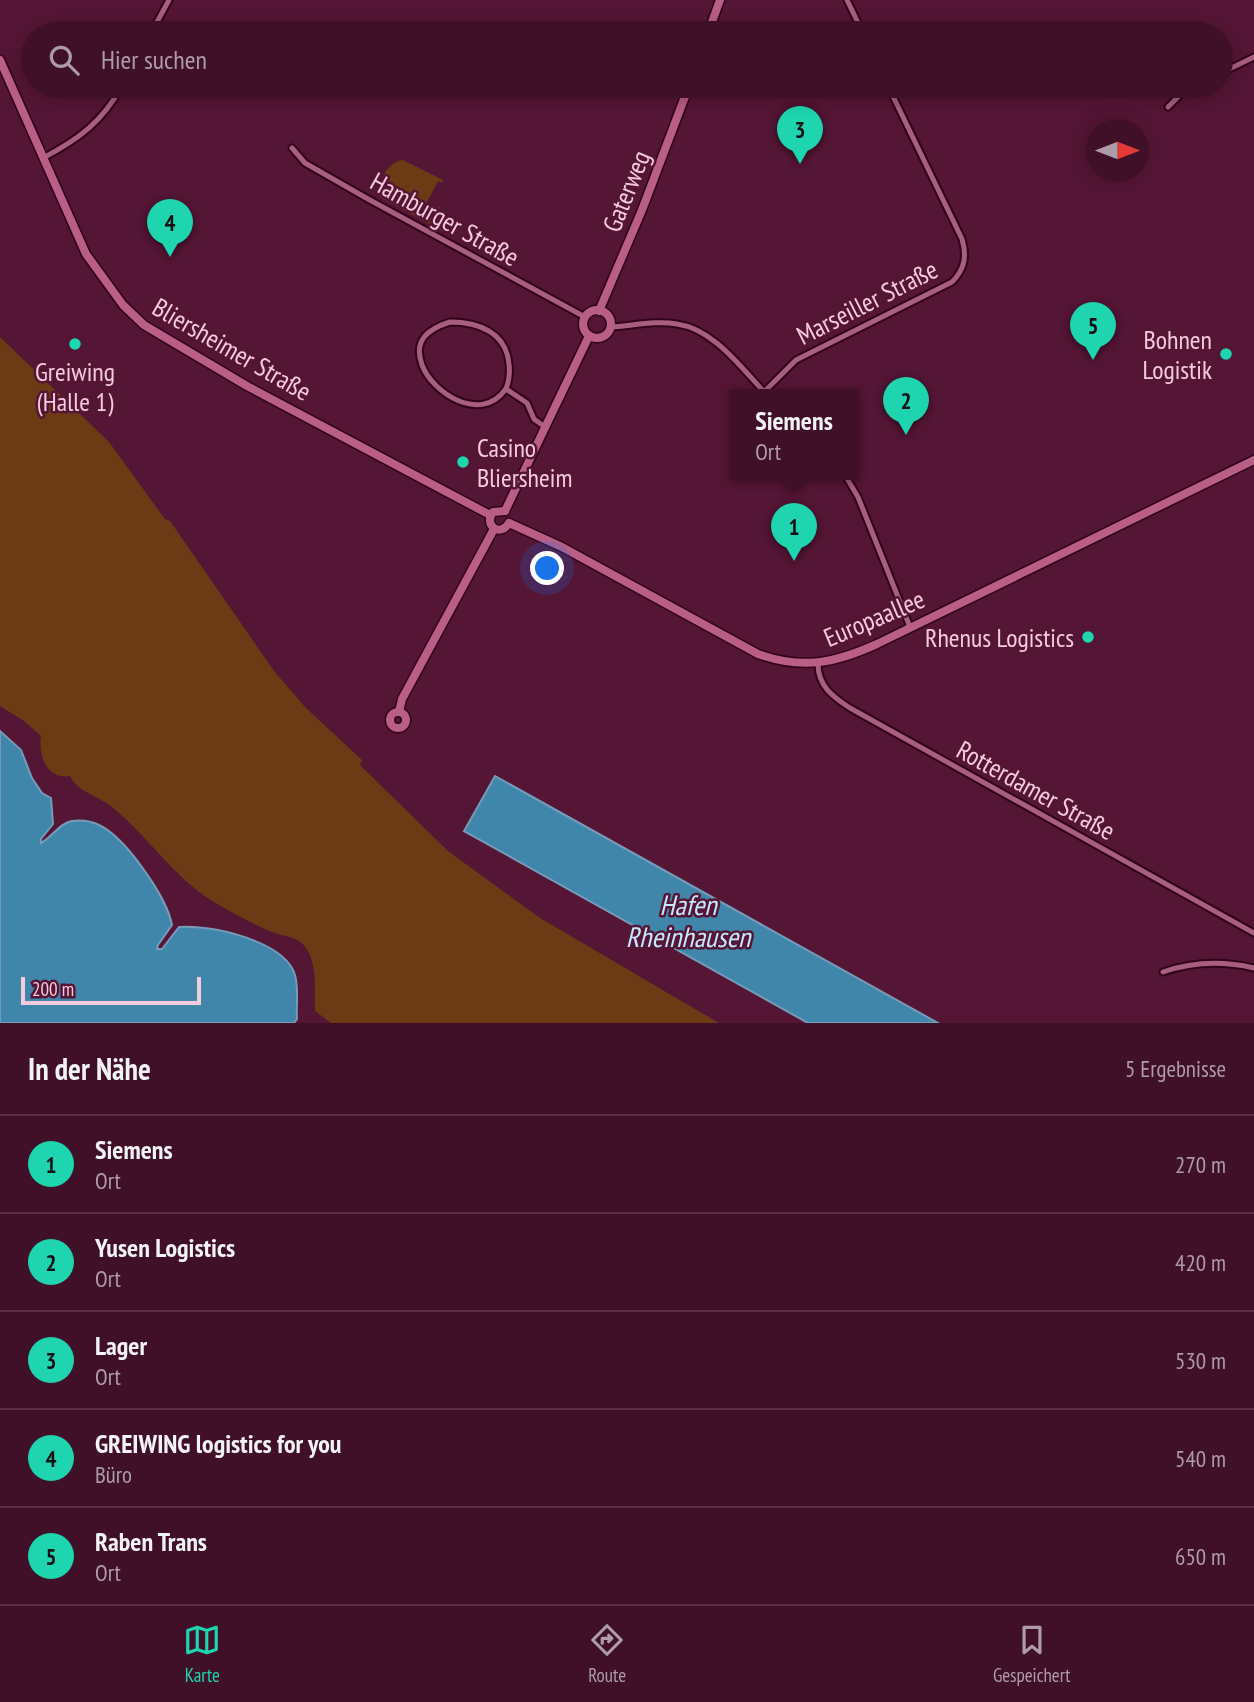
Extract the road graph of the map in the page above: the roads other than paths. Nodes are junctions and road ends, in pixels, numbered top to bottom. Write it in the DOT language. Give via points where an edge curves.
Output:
graph roads {
  1 [pos="169,0"];
  2 [pos="720,0"];
  3 [pos="847,0"];
  4 [pos="157,21"];
  5 [pos="712,21"];
  6 [pos="857,21"];
  7 [pos="1254,57"];
  8 [pos="0,60"];
  9 [pos="1233,67"];
  10 [pos="114,98"];
  11 [pos="684,98"];
  12 [pos="894,98"];
  13 [pos="1177,98"];
  14 [pos="1168,107"];
  15 [pos="292,148"];
  16 [pos="43,158"];
  17 [pos="599,310"];
  18 [pos="585,317"];
  19 [pos="610,327"];
  20 [pos="589,336"];
  21 [pos="506,388"];
  22 [pos="762,389"];
  23 [pos="770,389"];
  24 [pos="545,428"];
  25 [pos="1254,460"];
  26 [pos="848,480"];
  27 [pos="505,511"];
  28 [pos="491,515"];
  29 [pos="509,523"];
  30 [pos="495,529"];
  31 [pos="910,627"];
  32 [pos="818,664"];
  33 [pos="399,712"];
  34 [pos="1254,933"];
  35 [pos="1254,968"];
  36 [pos="1163,972"];
  1 -- 4 [label="street"];
  2 -- 5 [label="main road"];
  3 -- 6 [label="street"];
  7 -- 9 [label="street"];
  8 -- 16 [label="main road, Bliersheimer Straße"];
  10 -- 16 [label="street" via="83,135"];
  11 -- 17 [label="main road, Gaterweg"];
  12 -- 23 [label="street, Marseiller Straße" via="962,239 964,264 952,282 796,360"];
  13 -- 14 [label="street"];
  15 -- 18 [label="street, Hamburger Straße" via="305,163 357,193"];
  16 -- 28 [label="main road, Bliersheimer Straße" via="86,254 123,305 144,325 247,386"];
  17 -- 18 [label="main road"];
  17 -- 19 [label="main road"];
  18 -- 20 [label="main road" via="583,327"];
  19 -- 20 [label="main road" via="604,336"];
  19 -- 22 [label="street" via="676,324 698,330"];
  20 -- 24 [label="main road"];
  21 -- 21 [label="street" via="484,403 452,399 424,369 419,356 426,334 434,327 463,322 495,335 505,345 508,358"];
  21 -- 24 [label="street" via="527,403 534,419"];
  24 -- 27 [label="main road"];
  25 -- 31 [label="main road, Europaallee"];
  26 -- 31 [label="street"];
  27 -- 28 [label="main road"];
  27 -- 29 [label="main road"];
  28 -- 30 [label="main road"];
  29 -- 30 [label="main road" via="504,529"];
  29 -- 32 [label="main road, Europaallee" via="758,654"];
  30 -- 33 [label="main road"];
  31 -- 32 [label="main road, Europaallee" via="854,654"];
  32 -- 34 [label="street, Rotterdamer Straße" via="826,691 850,708"];
  35 -- 36 [label="street" via="1191,964"];
}
